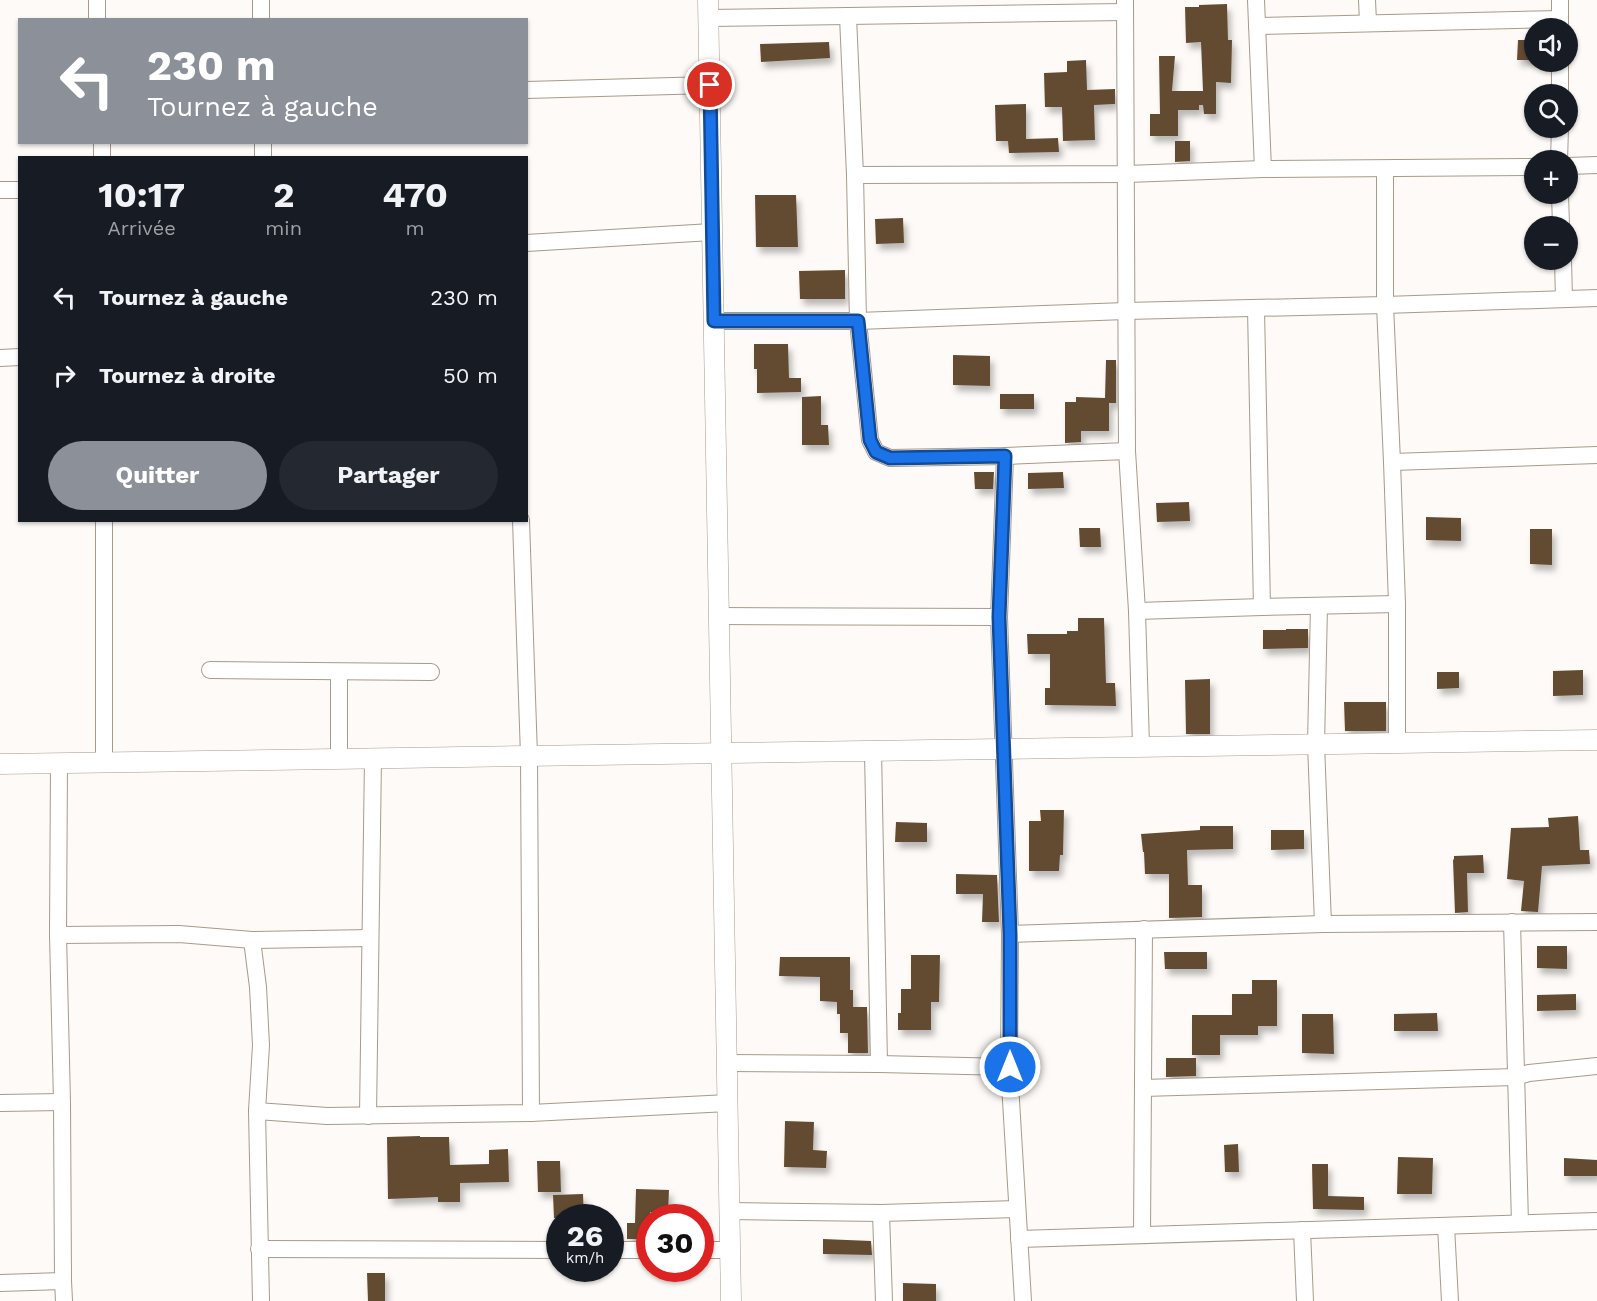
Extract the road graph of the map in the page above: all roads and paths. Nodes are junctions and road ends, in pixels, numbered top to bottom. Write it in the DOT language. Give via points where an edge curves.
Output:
graph roads {
  1 [pos="97,0"];
  2 [pos="261,0"];
  3 [pos="1256,0"];
  4 [pos="1367,0"];
  5 [pos="1560,0"];
  6 [pos="1125,6"];
  7 [pos="899,7"];
  8 [pos="709,9"];
  9 [pos="848,17"];
  10 [pos="97,18"];
  11 [pos="261,18"];
  12 [pos="1560,18"];
  13 [pos="1368,22"];
  14 [pos="1524,24"];
  15 [pos="1257,26"];
  16 [pos="710,85"];
  17 [pos="528,90"];
  18 [pos="1597,165"];
  19 [pos="1578,166"];
  20 [pos="1524,167"];
  21 [pos="1263,169"];
  22 [pos="1385,169"];
  23 [pos="1127,174"];
  24 [pos="855,175"];
  25 [pos="0,190"];
  26 [pos="18,190"];
  27 [pos="712,232"];
  28 [pos="528,243"];
  29 [pos="1563,270"];
  30 [pos="1597,298"];
  31 [pos="1564,299"];
  32 [pos="1384,306"];
  33 [pos="1256,309"];
  34 [pos="1126,311"];
  35 [pos="714,321"];
  36 [pos="858,321"];
  37 [pos="18,357"];
  38 [pos="0,358"];
  39 [pos="1127,451"];
  40 [pos="1597,455"];
  41 [pos="1005,456"];
  42 [pos="1392,462"];
  43 [pos="104,522"];
  44 [pos="521,522"];
  45 [pos="1397,604"];
  46 [pos="1319,606"];
  47 [pos="1262,607"];
  48 [pos="1137,611"];
  49 [pos="719,616"];
  50 [pos="999,617"];
  51 [pos="210,670"];
  52 [pos="339,672"];
  53 [pos="430,672"];
  54 [pos="1597,740"];
  55 [pos="1397,743"];
  56 [pos="1316,744"];
  57 [pos="1141,746"];
  58 [pos="1005,748"];
  59 [pos="873,750"];
  60 [pos="722,753"];
  61 [pos="530,756"];
  62 [pos="373,758"];
  63 [pos="339,759"];
  64 [pos="104,762"];
  65 [pos="59,763"];
  66 [pos="0,764"];
  67 [pos="1512,922"];
  68 [pos="1597,922"];
  69 [pos="1323,924"];
  70 [pos="1144,929"];
  71 [pos="1010,934"];
  72 [pos="58,935"];
  73 [pos="370,938"];
  74 [pos="252,940"];
  75 [pos="727,1063"];
  76 [pos="879,1064"];
  77 [pos="1597,1066"];
  78 [pos="1010,1067"];
  79 [pos="1515,1077"];
  80 [pos="1143,1088"];
  81 [pos="62,1101"];
  82 [pos="0,1103"];
  83 [pos="728,1103"];
  84 [pos="257,1111"];
  85 [pos="531,1113"];
  86 [pos="368,1116"];
  87 [pos="1017,1209"];
  88 [pos="730,1211"];
  89 [pos="881,1213"];
  90 [pos="1597,1221"];
  91 [pos="1520,1223"];
  92 [pos="1446,1226"];
  93 [pos="1302,1230"];
  94 [pos="1142,1235"];
  95 [pos="1019,1239"];
  96 [pos="259,1250"];
  97 [pos="546,1250"];
  98 [pos="714,1250"];
  99 [pos="730,1250"];
  100 [pos="63,1281"];
  101 [pos="0,1283"];
  102 [pos="64,1301"];
  103 [pos="261,1301"];
  104 [pos="731,1301"];
  105 [pos="884,1301"];
  106 [pos="1023,1301"];
  107 [pos="1305,1301"];
  108 [pos="1450,1301"];
  1 -- 10 [label="street"];
  2 -- 11 [label="street"];
  3 -- 15 [label="street"];
  4 -- 13 [label="street"];
  5 -- 12 [label="street"];
  6 -- 7 [label="street"];
  6 -- 23 [label="street"];
  7 -- 9 [label="street"];
  8 -- 9 [label="street"];
  8 -- 16 [label="street"];
  9 -- 24 [label="street"];
  13 -- 14 [label="street"];
  13 -- 15 [label="street"];
  15 -- 21 [label="street"];
  16 -- 17 [label="street"];
  16 -- 27 [label="street"];
  18 -- 19 [label="street"];
  20 -- 22 [label="street"];
  21 -- 22 [label="street"];
  21 -- 23 [label="street"];
  22 -- 32 [label="street"];
  23 -- 24 [label="street"];
  23 -- 34 [label="street"];
  24 -- 36 [label="street"];
  25 -- 26 [label="street"];
  27 -- 28 [label="street"];
  27 -- 35 [label="street"];
  29 -- 31 [label="street"];
  30 -- 31 [label="street"];
  31 -- 32 [label="street"];
  32 -- 33 [label="street"];
  32 -- 42 [label="street"];
  33 -- 34 [label="street"];
  33 -- 47 [label="street"];
  34 -- 36 [label="street"];
  34 -- 39 [label="street"];
  35 -- 36 [label="street"];
  35 -- 49 [label="street"];
  36 -- 41 [label="street" via="870,440 876,452 890,458"];
  37 -- 38 [label="street"];
  39 -- 41 [label="street"];
  39 -- 48 [label="street"];
  40 -- 42 [label="street"];
  41 -- 50 [label="street"];
  42 -- 45 [label="street"];
  43 -- 64 [label="street"];
  44 -- 61 [label="street"];
  45 -- 46 [label="street"];
  45 -- 55 [label="street"];
  46 -- 47 [label="street"];
  46 -- 56 [label="street"];
  47 -- 48 [label="street"];
  48 -- 57 [label="street"];
  49 -- 50 [label="street"];
  49 -- 60 [label="street"];
  50 -- 58 [label="street"];
  51 -- 52 [label="street"];
  52 -- 53 [label="street"];
  52 -- 63 [label="street"];
  54 -- 55 [label="street"];
  55 -- 56 [label="street"];
  56 -- 57 [label="street"];
  56 -- 69 [label="street"];
  57 -- 58 [label="street"];
  58 -- 59 [label="street"];
  58 -- 71 [label="street"];
  59 -- 60 [label="street"];
  59 -- 76 [label="street"];
  60 -- 61 [label="street"];
  60 -- 75 [label="street"];
  61 -- 62 [label="street"];
  61 -- 85 [label="street"];
  62 -- 63 [label="street"];
  62 -- 73 [label="street"];
  63 -- 64 [label="street"];
  64 -- 65 [label="street"];
  65 -- 66 [label="street"];
  65 -- 72 [label="street"];
  67 -- 68 [label="street"];
  67 -- 69 [label="street"];
  67 -- 79 [label="street"];
  69 -- 70 [label="street"];
  70 -- 71 [label="street"];
  70 -- 80 [label="street"];
  71 -- 78 [label="street"];
  72 -- 74 [label="street" via="179,934"];
  72 -- 81 [label="street"];
  73 -- 74 [label="street"];
  73 -- 86 [label="street"];
  74 -- 84 [label="street" via="261,1045"];
  75 -- 76 [label="street"];
  75 -- 83 [label="street"];
  76 -- 78 [label="street"];
  77 -- 79 [label="street" via="1529,1072"];
  78 -- 87 [label="street"];
  79 -- 80 [label="street"];
  79 -- 91 [label="street"];
  80 -- 94 [label="street"];
  81 -- 82 [label="street"];
  81 -- 100 [label="street"];
  83 -- 85 [label="street"];
  83 -- 88 [label="street"];
  84 -- 86 [label="street"];
  84 -- 96 [label="street"];
  85 -- 86 [label="street"];
  87 -- 89 [label="street"];
  87 -- 95 [label="street"];
  88 -- 89 [label="street"];
  88 -- 99 [label="street"];
  89 -- 105 [label="street"];
  90 -- 91 [label="street"];
  91 -- 92 [label="street"];
  92 -- 93 [label="street"];
  92 -- 108 [label="street"];
  93 -- 94 [label="street"];
  93 -- 107 [label="street"];
  94 -- 95 [label="street"];
  95 -- 106 [label="street"];
  96 -- 97 [label="street"];
  96 -- 103 [label="street"];
  98 -- 99 [label="street"];
  99 -- 104 [label="street"];
  100 -- 101 [label="street"];
  100 -- 102 [label="street"];
}
